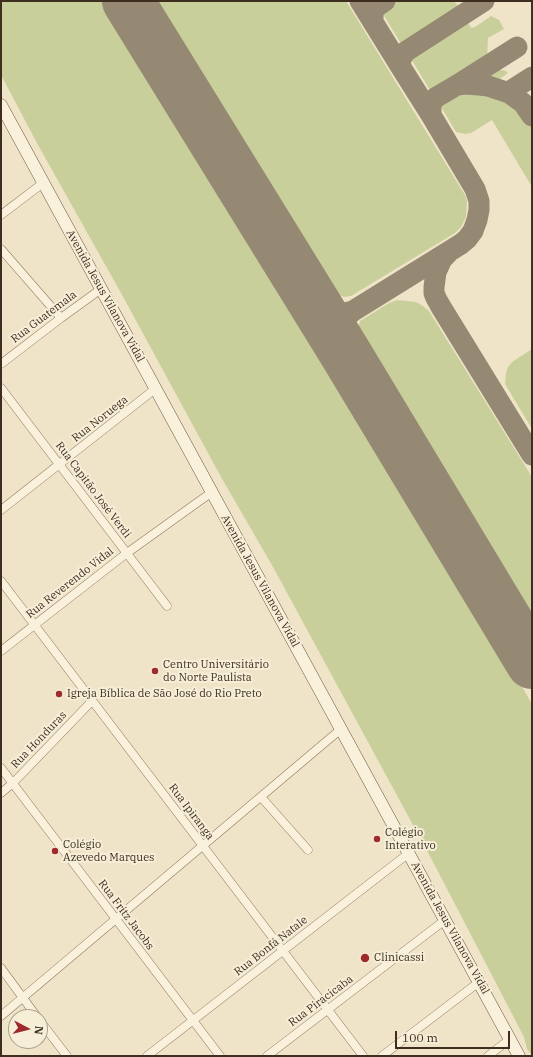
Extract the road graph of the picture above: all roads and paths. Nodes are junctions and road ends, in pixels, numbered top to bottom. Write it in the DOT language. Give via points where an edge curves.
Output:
graph roads {
  1 [pos="1,106"];
  2 [pos="43,183"];
  3 [pos="1,215"];
  4 [pos="1,249"];
  5 [pos="101,289"];
  6 [pos="60,318"];
  7 [pos="1,364"];
  8 [pos="1,388"];
  9 [pos="155,389"];
  10 [pos="59,464"];
  11 [pos="212,492"];
  12 [pos="1,510"];
  13 [pos="127,553"];
  14 [pos="1,581"];
  15 [pos="167,606"];
  16 [pos="34,624"];
  17 [pos="1,651"];
  18 [pos="92,701"];
  19 [pos="341,729"];
  20 [pos="1,768"];
  21 [pos="13,783"];
  22 [pos="1,793"];
  23 [pos="261,797"];
  24 [pos="203,846"];
  25 [pos="308,850"];
  26 [pos="409,853"];
  27 [pos="116,919"];
  28 [pos="445,920"];
  29 [pos="283,951"];
  30 [pos="1,968"];
  31 [pos="479,982"];
  32 [pos="22,998"];
  33 [pos="31,1009"];
  34 [pos="328,1010"];
  35 [pos="1,1016"];
  36 [pos="193,1020"];
  37 [pos="48,1032"];
  38 [pos="510,1039"];
  39 [pos="66,1056"];
  40 [pos="147,1056"];
  41 [pos="220,1056"];
  42 [pos="267,1056"];
  43 [pos="363,1056"];
  44 [pos="382,1056"];
  45 [pos="488,1056"];
  46 [pos="519,1056"];
  1 -- 2 [label="street, Avenida Jesus Vilanova Vidal"];
  2 -- 3 [label="street"];
  2 -- 5 [label="street, Avenida Jesus Vilanova Vidal"];
  4 -- 6 [label="street"];
  5 -- 6 [label="street, Rua Guatemala"];
  5 -- 9 [label="street, Avenida Jesus Vilanova Vidal"];
  6 -- 7 [label="street, Rua Guatemala"];
  8 -- 10 [label="street, Rua Capitão José Verdi"];
  9 -- 10 [label="street, Rua Noruega"];
  9 -- 11 [label="street, Avenida Jesus Vilanova Vidal"];
  10 -- 12 [label="street, Rua Noruega"];
  10 -- 13 [label="street, Rua Capitão José Verdi"];
  11 -- 13 [label="street, Rua Reverendo Vidal"];
  11 -- 19 [label="street, Avenida Jesus Vilanova Vidal"];
  13 -- 15 [label="street, Rua Capitão José Verdi"];
  13 -- 16 [label="street, Rua Reverendo Vidal"];
  14 -- 16 [label="street, Rua Ipiranga"];
  16 -- 17 [label="street, Rua Reverendo Vidal"];
  16 -- 18 [label="street, Rua Ipiranga"];
  18 -- 21 [label="street, Rua Honduras"];
  18 -- 24 [label="street, Rua Ipiranga"];
  19 -- 23 [label="street"];
  19 -- 26 [label="street, Avenida Jesus Vilanova Vidal"];
  20 -- 21 [label="street, Rua Fritz Jacobs"];
  21 -- 22 [label="street, Rua Honduras"];
  21 -- 27 [label="street, Rua Fritz Jacobs"];
  23 -- 24 [label="street"];
  23 -- 25 [label="street"];
  24 -- 27 [label="street"];
  24 -- 29 [label="street, Rua Ipiranga"];
  26 -- 28 [label="street, Avenida Jesus Vilanova Vidal"];
  26 -- 29 [label="street, Rua Bonfá Natale"];
  27 -- 32 [label="street"];
  27 -- 36 [label="street, Rua Fritz Jacobs"];
  28 -- 31 [label="street, Avenida Jesus Vilanova Vidal"];
  28 -- 34 [label="street, Rua Piracicaba"];
  29 -- 34 [label="street, Rua Ipiranga"];
  29 -- 36 [label="street, Rua Bonfá Natale"];
  30 -- 32 [label="street"];
  31 -- 38 [label="street, Avenida Jesus Vilanova Vidal"];
  31 -- 44 [label="street"];
  32 -- 33 [label="street"];
  32 -- 35 [label="street"];
  34 -- 42 [label="street, Rua Piracicaba"];
  34 -- 43 [label="street, Rua Ipiranga"];
  36 -- 40 [label="street, Rua Bonfá Natale"];
  36 -- 41 [label="street, Rua Fritz Jacobs"];
  37 -- 39 [label="street"];
  38 -- 45 [label="street"];
  38 -- 46 [label="street, Avenida Jesus Vilanova Vidal"];
}
